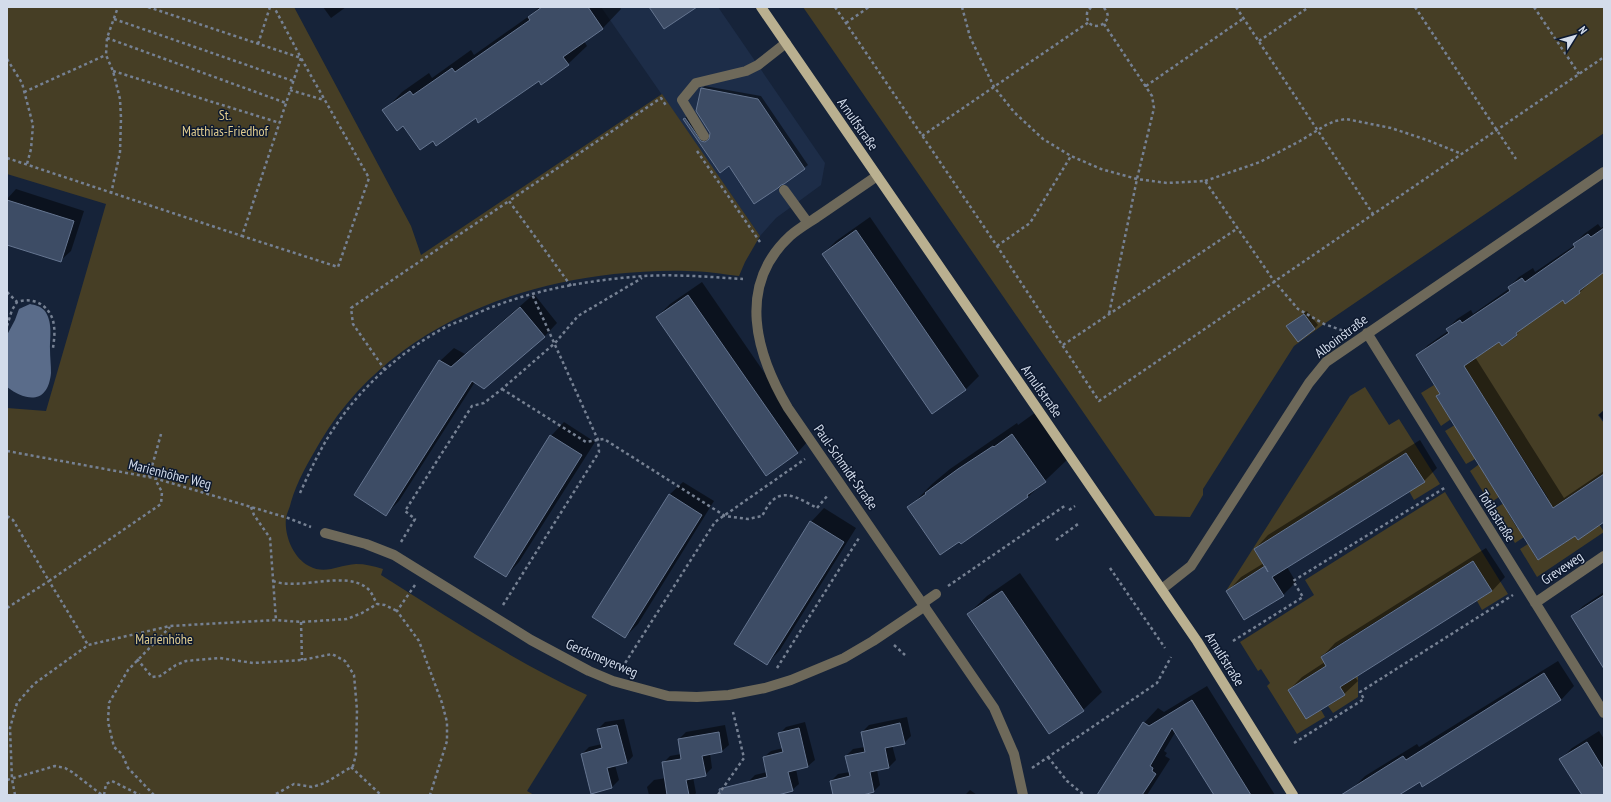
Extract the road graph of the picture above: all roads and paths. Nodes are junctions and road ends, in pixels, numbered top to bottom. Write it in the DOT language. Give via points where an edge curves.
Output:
graph roads {
  1 [pos="118,7"];
  2 [pos="148,7"];
  3 [pos="270,7"];
  4 [pos="274,7"];
  5 [pos="761,7"];
  6 [pos="835,7"];
  7 [pos="869,7"];
  8 [pos="962,7"];
  9 [pos="1091,7"];
  10 [pos="1109,7"];
  11 [pos="1236,7"];
  12 [pos="1309,7"];
  13 [pos="1415,7"];
  14 [pos="1534,7"];
  15 [pos="1104,8"];
  16 [pos="1244,18"];
  17 [pos="114,19"];
  18 [pos="1089,22"];
  19 [pos="846,23"];
  20 [pos="1104,24"];
  21 [pos="107,38"];
  22 [pos="1259,41"];
  23 [pos="786,43"];
  24 [pos="258,44"];
  25 [pos="106,55"];
  26 [pos="1604,57"];
  27 [pos="301,58"];
  28 [pos="7,59"];
  29 [pos="113,71"];
  30 [pos="1579,74"];
  31 [pos="293,81"];
  32 [pos="1146,86"];
  33 [pos="994,87"];
  34 [pos="290,90"];
  35 [pos="24,92"];
  36 [pos="325,100"];
  37 [pos="286,103"];
  38 [pos="670,112"];
  39 [pos="280,123"];
  40 [pos="1317,130"];
  41 [pos="1497,130"];
  42 [pos="704,136"];
  43 [pos="922,136"];
  44 [pos="693,144"];
  45 [pos="1462,154"];
  46 [pos="1071,156"];
  47 [pos="7,158"];
  48 [pos="1516,158"];
  49 [pos="27,164"];
  50 [pos="1604,172"];
  51 [pos="877,176"];
  52 [pos="1137,179"];
  53 [pos="1205,182"];
  54 [pos="784,190"];
  55 [pos="111,194"];
  56 [pos="509,201"];
  57 [pos="1374,214"];
  58 [pos="808,223"];
  59 [pos="1238,228"];
  60 [pos="242,236"];
  61 [pos="760,242"];
  62 [pos="997,246"];
  63 [pos="644,276"];
  64 [pos="743,279"];
  65 [pos="1274,281"];
  66 [pos="571,286"];
  67 [pos="7,292"];
  68 [pos="532,294"];
  69 [pos="17,302"];
  70 [pos="1109,314"];
  71 [pos="7,326"];
  72 [pos="1367,333"];
  73 [pos="555,343"];
  74 [pos="1351,344"];
  75 [pos="1063,345"];
  76 [pos="53,348"];
  77 [pos="385,370"];
  78 [pos="502,389"];
  79 [pos="161,434"];
  80 [pos="598,440"];
  81 [pos="7,451"];
  82 [pos="802,462"];
  83 [pos="149,477"];
  84 [pos="154,478"];
  85 [pos="1446,487"];
  86 [pos="300,493"];
  87 [pos="830,493"];
  88 [pos="1066,505"];
  89 [pos="1075,506"];
  90 [pos="251,507"];
  91 [pos="1069,510"];
  92 [pos="7,516"];
  93 [pos="725,516"];
  94 [pos="1078,524"];
  95 [pos="325,533"];
  96 [pos="860,536"];
  97 [pos="1056,540"];
  98 [pos="394,555"];
  99 [pos="1604,556"];
  100 [pos="1110,568"];
  101 [pos="423,573"];
  102 [pos="50,581"];
  103 [pos="273,581"];
  104 [pos="1526,587"];
  105 [pos="1162,589"];
  106 [pos="936,594"];
  107 [pos="1535,603"];
  108 [pos="377,604"];
  109 [pos="924,604"];
  110 [pos="7,608"];
  111 [pos="501,609"];
  112 [pos="397,611"];
  113 [pos="276,620"];
  114 [pos="301,622"];
  115 [pos="170,626"];
  116 [pos="1233,641"];
  117 [pos="894,644"];
  118 [pos="88,645"];
  119 [pos="1165,648"];
  120 [pos="905,655"];
  121 [pos="1171,657"];
  122 [pos="137,659"];
  123 [pos="302,660"];
  124 [pos="620,670"];
  125 [pos="774,673"];
  126 [pos="733,712"];
  127 [pos="1604,713"];
  128 [pos="1294,743"];
  129 [pos="1048,758"];
  130 [pos="351,767"];
  131 [pos="1028,771"];
  132 [pos="12,779"];
  133 [pos="7,780"];
  134 [pos="15,795"];
  135 [pos="103,795"];
  136 [pos="140,795"];
  137 [pos="154,795"];
  138 [pos="274,795"];
  139 [pos="381,795"];
  140 [pos="430,795"];
  141 [pos="718,795"];
  142 [pos="1023,795"];
  143 [pos="1084,795"];
  144 [pos="1293,795"];
  1 -- 17 [label="path"];
  2 -- 24 [label="path"];
  3 -- 24 [label="path"];
  4 -- 27 [label="path"];
  5 -- 23 [label="main road, Arnulfstraße"];
  6 -- 19 [label="path"];
  7 -- 19 [label="path"];
  8 -- 33 [label="path" via="970,37"];
  9 -- 18 [label="path" via="1087,13"];
  10 -- 15 [label="path"];
  11 -- 16 [label="path"];
  12 -- 22 [label="path"];
  13 -- 41 [label="path"];
  14 -- 30 [label="path"];
  15 -- 20 [label="path" via="1108,16"];
  16 -- 22 [label="path"];
  16 -- 32 [label="path"];
  17 -- 21 [label="path"];
  17 -- 31 [label="path"];
  18 -- 20 [label="path" via="1095,26"];
  18 -- 33 [label="path"];
  19 -- 43 [label="path"];
  20 -- 32 [label="path"];
  21 -- 25 [label="path"];
  21 -- 37 [label="path"];
  22 -- 40 [label="path"];
  23 -- 42 [label="street" via="746,71 696,83 682,100"];
  23 -- 51 [label="main road, Arnulfstraße"];
  24 -- 27 [label="path"];
  25 -- 29 [label="path"];
  25 -- 35 [label="path"];
  26 -- 30 [label="path"];
  27 -- 31 [label="path"];
  27 -- 36 [label="path"];
  28 -- 35 [label="path" via="22,83"];
  29 -- 39 [label="path"];
  29 -- 55 [label="path" via="120,99 121,118 120,152"];
  30 -- 41 [label="path"];
  31 -- 34 [label="path"];
  32 -- 52 [label="path" via="1152,96 1154,108"];
  33 -- 43 [label="path"];
  33 -- 46 [label="path" via="1014,112 1043,139"];
  34 -- 36 [label="path"];
  34 -- 37 [label="path"];
  35 -- 49 [label="path" via="32,125 31,149"];
  36 -- 60 [label="path" via="369,178 338,267"];
  37 -- 39 [label="path"];
  38 -- 56 [label="path" via="661,98"];
  39 -- 60 [label="path"];
  40 -- 45 [label="path" via="1335,121 1346,119 1391,128"];
  40 -- 53 [label="path" via="1260,162"];
  40 -- 57 [label="path"];
  41 -- 45 [label="path"];
  41 -- 48 [label="path"];
  43 -- 62 [label="path"];
  44 -- 61 [label="path"];
  45 -- 57 [label="path"];
  46 -- 52 [label="path" via="1101,169"];
  46 -- 62 [label="path" via="1030,223"];
  47 -- 49 [label="path"];
  49 -- 55 [label="path"];
  50 -- 72 [label="street, Alboinstraße"];
  51 -- 58 [label="street, Paul-Schmidt-Straße"];
  51 -- 105 [label="main road, Arnulfstraße"];
  52 -- 53 [label="path" via="1167,183"];
  52 -- 70 [label="path"];
  53 -- 59 [label="path"];
  54 -- 58 [label="street"];
  55 -- 60 [label="path"];
  56 -- 66 [label="path"];
  56 -- 77 [label="path" via="351,308 353,324"];
  57 -- 65 [label="path"];
  58 -- 109 [label="street, Paul-Schmidt-Straße" via="790,236 773,256 762,280 755,310 760,347 775,385 788,408"];
  59 -- 65 [label="path"];
  59 -- 70 [label="path"];
  62 -- 75 [label="path"];
  63 -- 64 [label="path"];
  63 -- 66 [label="path"];
  63 -- 73 [label="path" via="578,316"];
  65 -- 74 [label="path" via="1298,309 1324,324 1341,330"];
  65 -- 75 [label="path" via="1099,401"];
  66 -- 68 [label="path"];
  67 -- 69 [label="path"];
  68 -- 73 [label="path"];
  68 -- 77 [label="path" via="443,328"];
  69 -- 71 [label="path"];
  69 -- 76 [label="path" via="25,299 44,306 54,326"];
  70 -- 75 [label="path"];
  72 -- 74 [label="street, Alboinstraße"];
  72 -- 104 [label="street, Totilastraße"];
  73 -- 78 [label="path"];
  73 -- 80 [label="path"];
  74 -- 105 [label="street, Alboinstraße" via="1326,362 1309,383 1191,566"];
  77 -- 86 [label="path" via="332,430 316,456"];
  78 -- 80 [label="path" via="586,442"];
  78 -- 98 [label="path" via="484,403 472,406 405,511 415,519"];
  79 -- 83 [label="path"];
  80 -- 93 [label="path" via="604,439"];
  80 -- 111 [label="path" via="599,452"];
  81 -- 83 [label="path, Marienhöher Weg"];
  82 -- 93 [label="path"];
  83 -- 84 [label="path, Marienhöher Weg"];
  84 -- 90 [label="path, Marienhöher Weg"];
  84 -- 102 [label="path" via="162,492 161,504"];
  85 -- 116 [label="path" via="1293,581 1303,597"];
  87 -- 93 [label="path" via="817,508 792,496 783,496 773,499 762,516 748,519"];
  88 -- 106 [label="path"];
  89 -- 91 [label="path"];
  90 -- 95 [label="path, Marienhöher Weg"];
  90 -- 103 [label="path" via="270,538"];
  92 -- 102 [label="path" via="13,520"];
  93 -- 124 [label="path" via="715,522"];
  94 -- 97 [label="path"];
  95 -- 98 [label="street, Gerdsmeyerweg"];
  96 -- 125 [label="path"];
  98 -- 101 [label="street, Gerdsmeyerweg"];
  99 -- 107 [label="street, Greveweg"];
  100 -- 119 [label="path"];
  101 -- 109 [label="street, Gerdsmeyerweg" via="576,665 613,681 668,696 729,695 791,680 844,658 873,641"];
  101 -- 112 [label="path"];
  102 -- 110 [label="path"];
  102 -- 118 [label="path"];
  103 -- 108 [label="path" via="289,584 337,580 356,582 370,591"];
  103 -- 113 [label="path"];
  104 -- 107 [label="street, Totilastraße"];
  104 -- 128 [label="path" via="1360,692 1364,699"];
  105 -- 144 [label="main road, Arnulfstraße"];
  106 -- 109 [label="street, Gerdsmeyerweg"];
  107 -- 127 [label="street, Totilastraße"];
  108 -- 112 [label="path" via="386,605"];
  108 -- 114 [label="path" via="347,619"];
  109 -- 142 [label="street, Paul-Schmidt-Straße" via="994,708 1014,754"];
  112 -- 140 [label="path" via="419,641 447,722 447,741"];
  113 -- 114 [label="path"];
  113 -- 115 [label="path"];
  114 -- 123 [label="path"];
  115 -- 118 [label="path"];
  115 -- 122 [label="path"];
  117 -- 120 [label="path"];
  118 -- 132 [label="path" via="34,684 17,703 10,728"];
  121 -- 129 [label="path" via="1157,683"];
  122 -- 123 [label="path" via="152,677 160,676 186,661 220,658 252,663"];
  122 -- 137 [label="path" via="109,703 108,722 114,747 122,754 128,768"];
  123 -- 130 [label="path" via="332,654 345,661 354,676 357,710 356,754"];
  126 -- 141 [label="path" via="744,758"];
  129 -- 131 [label="path"];
  129 -- 143 [label="path" via="1066,781"];
  130 -- 138 [label="path" via="325,783 312,787 294,784"];
  130 -- 139 [label="path"];
  132 -- 133 [label="path"];
  132 -- 134 [label="path"];
  132 -- 135 [label="path" via="55,766 72,772"];
  135 -- 136 [label="path" via="106,784 112,781"];
}
